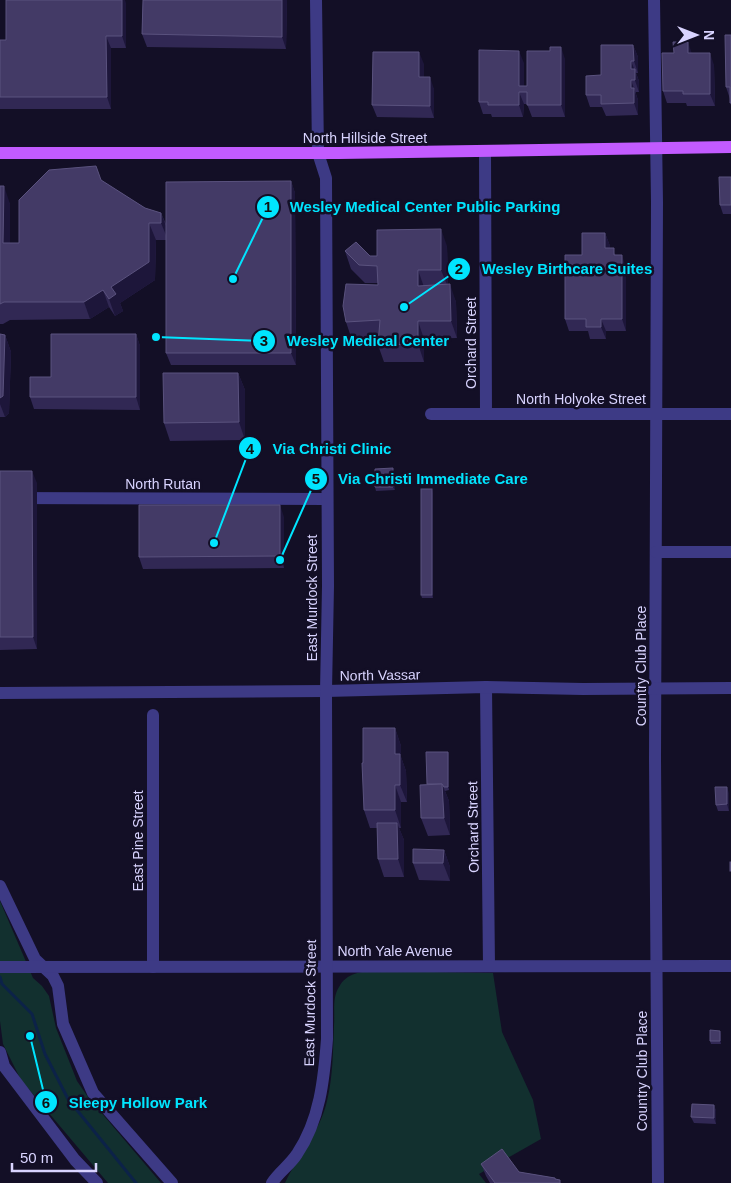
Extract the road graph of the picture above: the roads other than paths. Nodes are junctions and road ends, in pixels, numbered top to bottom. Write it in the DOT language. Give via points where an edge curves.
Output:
graph roads {
  1 [pos="316,0"];
  2 [pos="654,0"];
  3 [pos="731,147"];
  4 [pos="656,149"];
  5 [pos="485,152"];
  6 [pos="0,153"];
  7 [pos="318,153"];
  8 [pos="486,413"];
  9 [pos="431,414"];
  10 [pos="656,414"];
  11 [pos="731,414"];
  12 [pos="0,498"];
  13 [pos="327,499"];
  14 [pos="656,552"];
  15 [pos="731,552"];
  16 [pos="486,687"];
  17 [pos="656,688"];
  18 [pos="731,688"];
  19 [pos="326,691"];
  20 [pos="0,693"];
  21 [pos="153,715"];
  22 [pos="0,886"];
  23 [pos="326,966"];
  24 [pos="489,966"];
  25 [pos="657,966"];
  26 [pos="731,966"];
  27 [pos="2,967"];
  28 [pos="45,967"];
  29 [pos="153,968"];
  30 [pos="0,1052"];
  31 [pos="271,1182"];
  32 [pos="98,1183"];
  33 [pos="172,1183"];
  34 [pos="658,1183"];
  1 -- 7 [label="street, East Murdock Street"];
  2 -- 4 [label="street, Country Club Place"];
  3 -- 4 [label="main road, North Hillside Street"];
  4 -- 5 [label="main road, North Hillside Street"];
  4 -- 10 [label="street, Country Club Place"];
  5 -- 7 [label="main road, North Hillside Street"];
  5 -- 8 [label="street, Orchard Street"];
  6 -- 7 [label="main road, North Hillside Street"];
  7 -- 13 [label="street, East Murdock Street" via="326,178"];
  8 -- 9 [label="street, North Holyoke Street"];
  8 -- 10 [label="street, North Holyoke Street"];
  10 -- 11 [label="street, North Holyoke Street"];
  10 -- 14 [label="street, Country Club Place"];
  12 -- 13 [label="street, North Rutan"];
  13 -- 19 [label="street, East Murdock Street"];
  14 -- 15 [label="street"];
  14 -- 17 [label="street, Country Club Place"];
  16 -- 17 [label="street, North Vassar"];
  16 -- 19 [label="street, North Vassar"];
  16 -- 24 [label="street, Orchard Street"];
  17 -- 18 [label="street, North Vassar"];
  17 -- 25 [label="street, Country Club Place"];
  19 -- 20 [label="street, North Vassar"];
  19 -- 23 [label="street, East Murdock Street"];
  21 -- 29 [label="street, East Pine Street"];
  22 -- 28 [label="street" via="35,959"];
  23 -- 24 [label="street, North Yale Avenue"];
  23 -- 29 [label="street, North Yale Avenue"];
  23 -- 31 [label="street, East Murdock Street" via="327,1039 321,1096 298,1153"];
  24 -- 25 [label="street, North Yale Avenue"];
  25 -- 26 [label="street, North Yale Avenue"];
  25 -- 34 [label="street, Country Club Place"];
  27 -- 28 [label="street, North Yale Avenue"];
  28 -- 29 [label="street, North Yale Avenue"];
  28 -- 33 [label="street" via="58,986 63,1024 93,1093"];
  30 -- 32 [label="street" via="4,1066 76,1160"];
}
